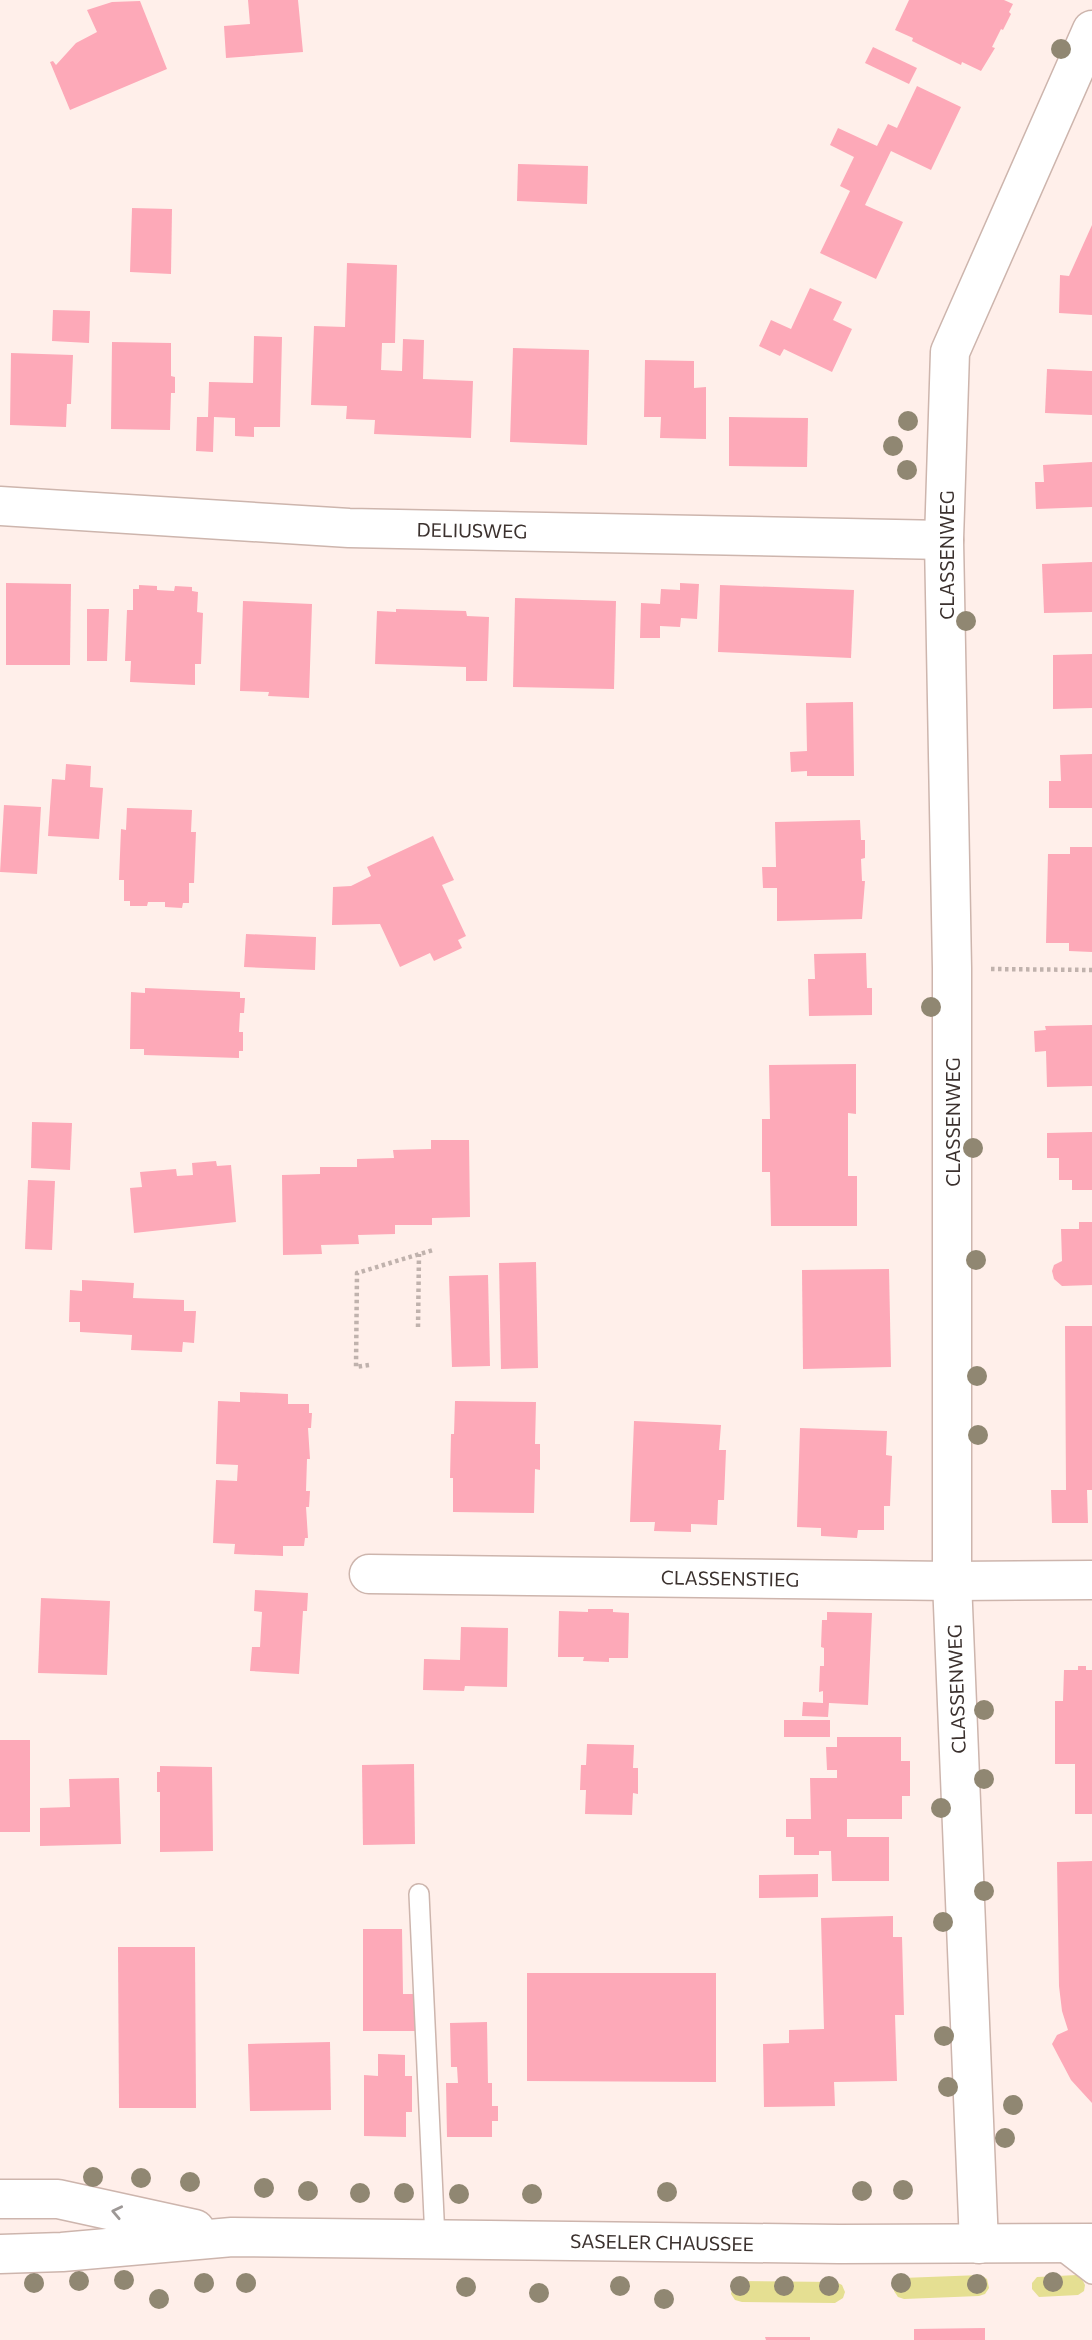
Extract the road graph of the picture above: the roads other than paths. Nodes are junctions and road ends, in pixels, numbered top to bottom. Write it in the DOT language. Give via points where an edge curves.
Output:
graph roads {
  1 [pos="1092,30"];
  2 [pos="0,506"];
  3 [pos="944,540"];
  4 [pos="369,1574"];
  5 [pos="1092,1580"];
  6 [pos="952,1581"];
  7 [pos="419,1894"];
  8 [pos="0,2200"];
  9 [pos="232,2237"];
  10 [pos="435,2239"];
  11 [pos="979,2244"];
  12 [pos="1054,2244"];
  13 [pos="1092,2244"];
  14 [pos="0,2254"];
  15 [pos="1092,2273"];
  1 -- 3 [label="street, CLASSENWEG" via="950,352"];
  2 -- 3 [label="street, DELIUSWEG" via="349,528"];
  3 -- 6 [label="street, CLASSENWEG" via="952,968"];
  4 -- 6 [label="street, CLASSENSTIEG"];
  5 -- 6 [label="street, CLASSENSTIEG"];
  6 -- 11 [label="street, CLASSENWEG"];
  7 -- 10 [label="lane"];
  9 -- 8 [label="street, SASELER CHAUSSEE, one-way" via="58,2200"];
  9 -- 10 [label="street, SASELER CHAUSSEE"];
  9 -- 14 [label="street, SASELER CHAUSSEE"];
  10 -- 11 [label="street, SASELER CHAUSSEE"];
  11 -- 12 [label="street, SASELER CHAUSSEE"];
  12 -- 13 [label="street, SASELER CHAUSSEE"];
  12 -- 15 [label="lane"];
}
